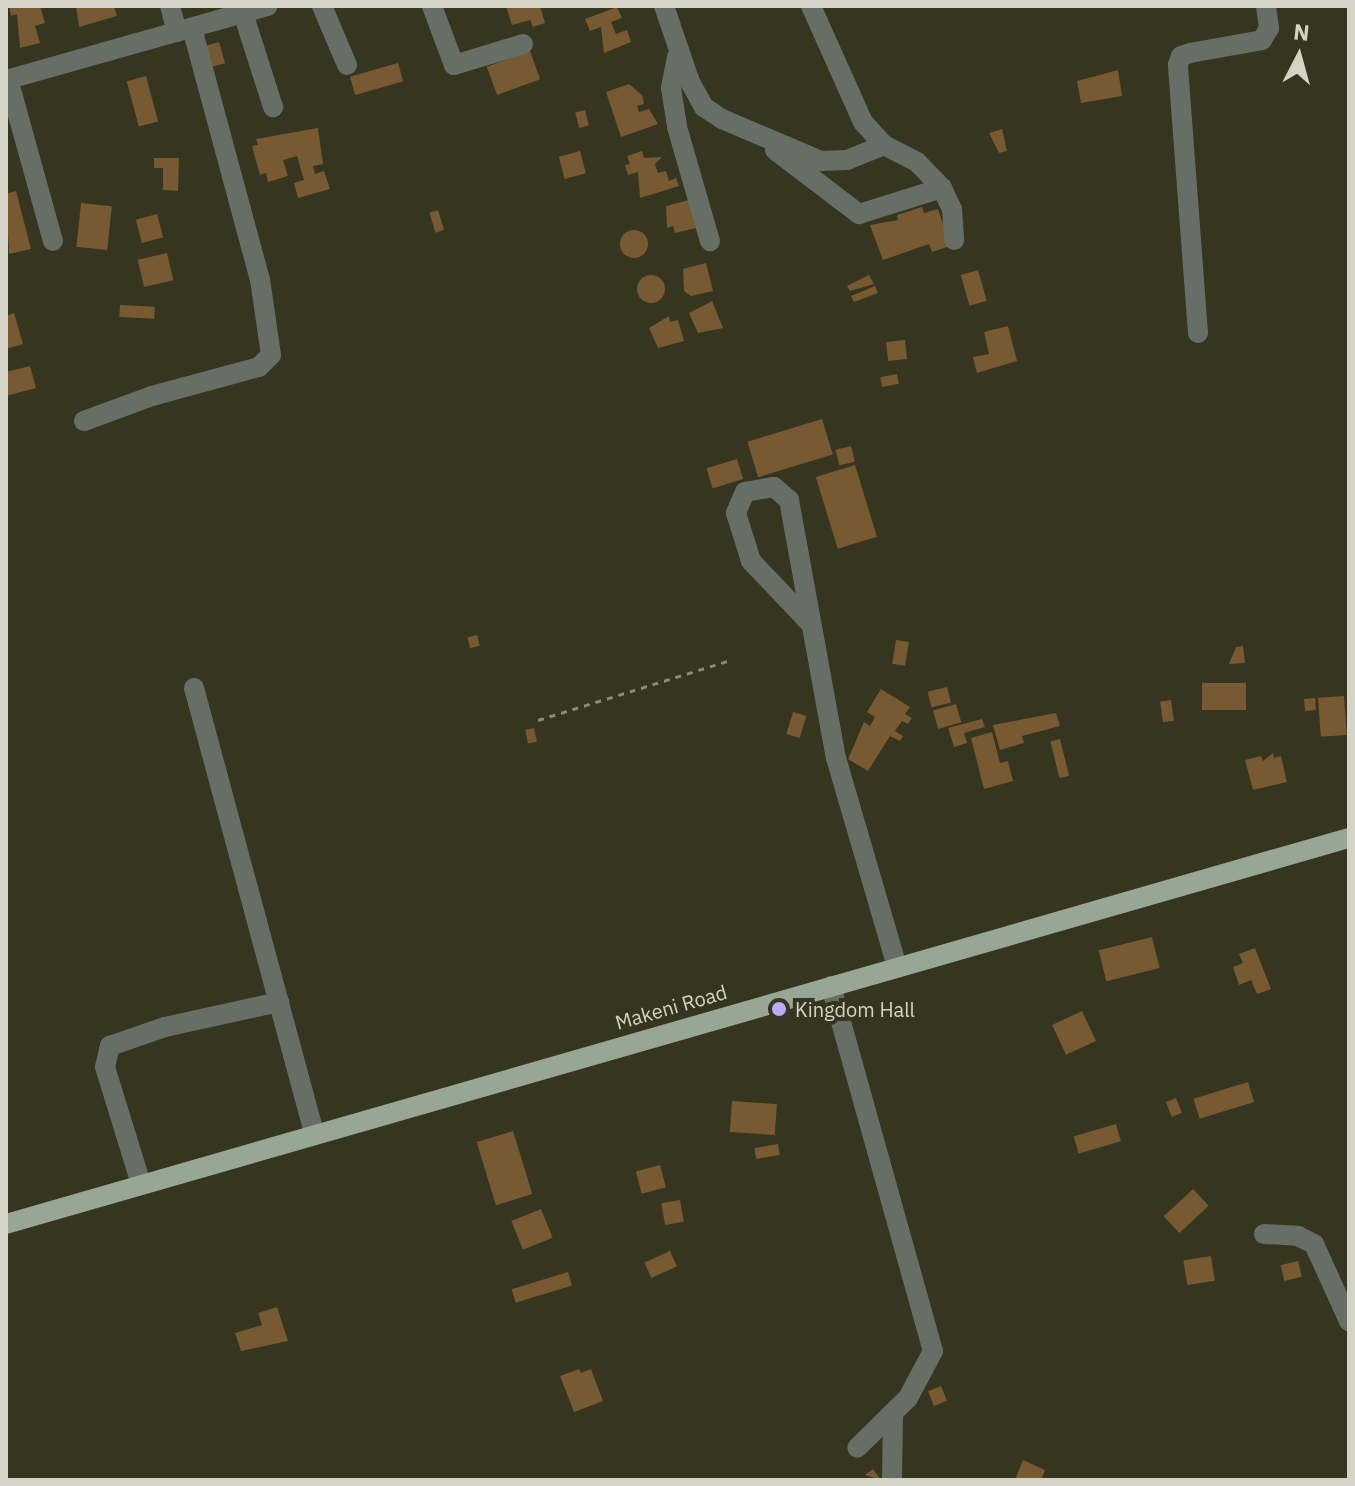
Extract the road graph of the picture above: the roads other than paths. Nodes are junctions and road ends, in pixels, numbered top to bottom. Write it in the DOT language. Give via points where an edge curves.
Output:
graph roads {
  1 [pos="170,6"];
  2 [pos="268,6"];
  3 [pos="322,6"];
  4 [pos="432,6"];
  5 [pos="664,6"];
  6 [pos="811,6"];
  7 [pos="1266,6"];
  8 [pos="243,13"];
  9 [pos="184,30"];
  10 [pos="523,44"];
  11 [pos="677,57"];
  12 [pos="347,65"];
  13 [pos="7,79"];
  14 [pos="273,107"];
  15 [pos="752,133"];
  16 [pos="884,145"];
  17 [pos="942,188"];
  18 [pos="954,240"];
  19 [pos="53,241"];
  20 [pos="710,241"];
  21 [pos="1198,333"];
  22 [pos="84,421"];
  23 [pos="808,621"];
  24 [pos="194,688"];
  25 [pos="1349,838"];
  26 [pos="897,967"];
  27 [pos="831,986"];
  28 [pos="279,1002"];
  29 [pos="315,1135"];
  30 [pos="141,1184"];
  31 [pos="6,1224"];
  32 [pos="1264,1234"];
  33 [pos="1349,1321"];
  34 [pos="893,1416"];
  35 [pos="857,1448"];
  36 [pos="892,1480"];
  1 -- 9 [label="street"];
  2 -- 8 [label="street"];
  3 -- 12 [label="street"];
  4 -- 10 [label="street" via="454,65"];
  5 -- 11 [label="street"];
  6 -- 16 [label="street" via="853,104"];
  7 -- 21 [label="street" via="1269,28 1262,40 1190,53 1181,56 1178,65"];
  8 -- 9 [label="street"];
  8 -- 14 [label="street"];
  9 -- 13 [label="street"];
  9 -- 22 [label="street" via="260,280 271,355 259,367"];
  11 -- 15 [label="street" via="704,107"];
  11 -- 20 [label="street" via="671,88 677,127"];
  13 -- 19 [label="street"];
  15 -- 16 [label="street" via="829,162"];
  15 -- 17 [label="street" via="859,214"];
  16 -- 17 [label="street" via="917,162"];
  17 -- 18 [label="street" via="952,209"];
  23 -- 23 [label="street" via="751,561 736,513 745,492 774,487 789,500"];
  23 -- 26 [label="street" via="849,811"];
  24 -- 28 [label="street"];
  25 -- 26 [label="main road, Makeni Road"];
  26 -- 27 [label="main road, Makeni Road"];
  27 -- 29 [label="main road, Makeni Road"];
  27 -- 34 [label="street" via="932,1342 930,1363"];
  28 -- 29 [label="street"];
  28 -- 30 [label="street" via="165,1027 110,1046 105,1067"];
  29 -- 30 [label="main road, Makeni Road"];
  30 -- 31 [label="main road, Makeni Road"];
  32 -- 33 [label="street" via="1298,1236 1314,1244"];
  34 -- 35 [label="street"];
  34 -- 36 [label="street"];
}
